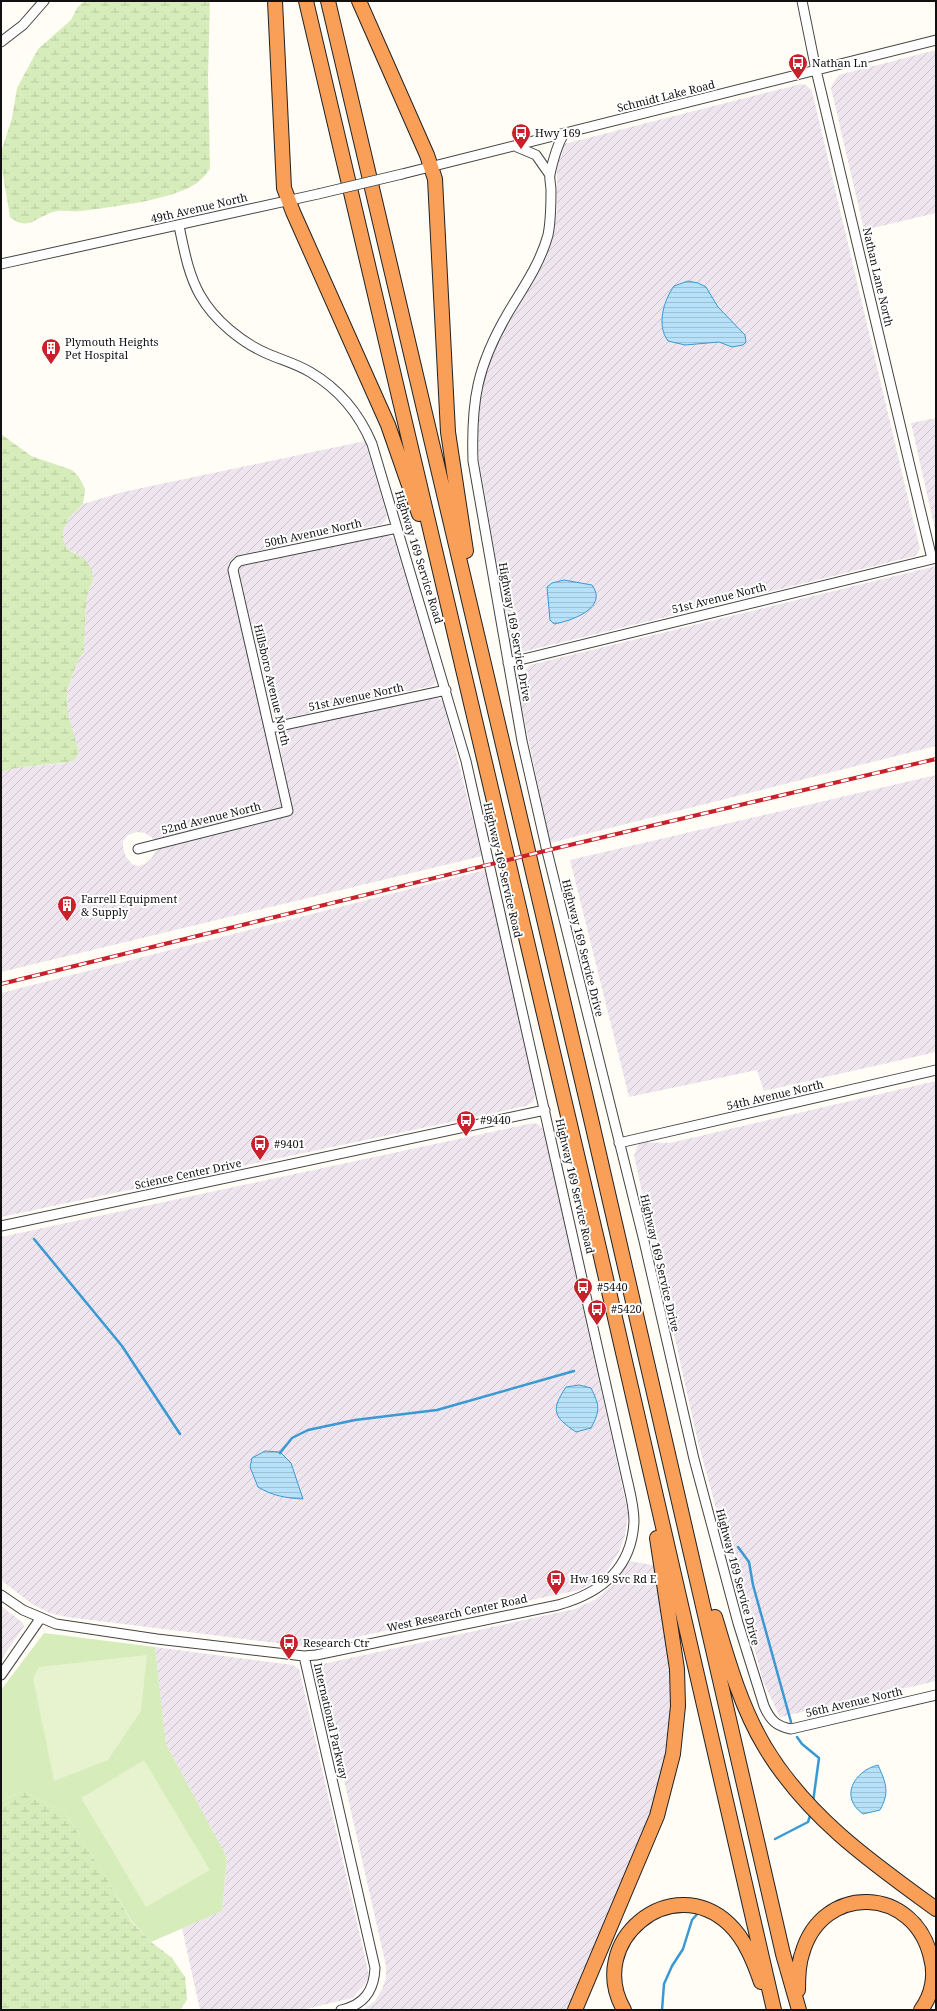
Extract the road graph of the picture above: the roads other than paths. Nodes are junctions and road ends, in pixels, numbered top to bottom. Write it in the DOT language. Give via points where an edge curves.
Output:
graph roads {
  1 [pos="44,1"];
  2 [pos="275,1"];
  3 [pos="306,1"];
  4 [pos="328,1"];
  5 [pos="359,1"];
  6 [pos="802,1"];
  7 [pos="936,40"];
  8 [pos="1,42"];
  9 [pos="816,70"];
  10 [pos="563,135"];
  11 [pos="516,146"];
  12 [pos="432,167"];
  13 [pos="402,174"];
  14 [pos="550,175"];
  15 [pos="288,201"];
  16 [pos="179,226"];
  17 [pos="1,264"];
  18 [pos="397,528"];
  19 [pos="934,558"];
  20 [pos="235,565"];
  21 [pos="446,594"];
  22 [pos="473,616"];
  23 [pos="508,663"];
  24 [pos="446,690"];
  25 [pos="270,728"];
  26 [pos="288,811"];
  27 [pos="138,848"];
  28 [pos="936,1070"];
  29 [pos="545,1110"];
  30 [pos="619,1143"];
  31 [pos="1,1226"];
  32 [pos="649,1466"];
  33 [pos="677,1494"];
  34 [pos="590,1593"];
  35 [pos="1,1595"];
  36 [pos="40,1619"];
  37 [pos="304,1656"];
  38 [pos="1,1675"];
  39 [pos="936,1695"];
  40 [pos="777,1725"];
  41 [pos="936,1908"];
  42 [pos="798,2005"];
  43 [pos="341,2010"];
  44 [pos="575,2010"];
  45 [pos="624,2010"];
  46 [pos="773,2010"];
  47 [pos="921,2010"];
  1 -- 8 [label="street" via="23,25"];
  2 -- 15 [label="highway" via="284,188"];
  3 -- 21 [label="highway"];
  4 -- 22 [label="highway"];
  5 -- 12 [label="highway"];
  6 -- 9 [label="street, Nathan Lane North"];
  7 -- 9 [label="street, Schmidt Lake Road"];
  9 -- 10 [label="street, Schmidt Lake Road"];
  9 -- 19 [label="street, Nathan Lane North"];
  10 -- 11 [label="street, Schmidt Lake Road"];
  10 -- 14 [label="street, Highway 169 Service Drive" via="554,152"];
  11 -- 12 [label="street, Schmidt Lake Road"];
  11 -- 14 [label="street" via="536,155"];
  12 -- 13 [label="street, Schmidt Lake Road"];
  12 -- 22 [label="highway" via="435,179 448,432 471,580"];
  13 -- 15 [label="street, 49th Avenue North, bridge"];
  14 -- 23 [label="street, Highway 169 Service Drive" via="551,214 542,254 486,356 474,402 473,461"];
  15 -- 16 [label="street, 49th Avenue North"];
  15 -- 21 [label="highway" via="388,425"];
  16 -- 17 [label="street, 49th Avenue North"];
  16 -- 18 [label="street, Highway 169 Service Road" via="195,286 206,304 224,324 255,348 321,379 355,411 372,444"];
  18 -- 20 [label="street, 50th Avenue North" via="239,561"];
  18 -- 24 [label="street, Highway 169 Service Road"];
  19 -- 23 [label="street, 51st Avenue North"];
  20 -- 25 [label="street, Hillsboro Avenue North" via="233,570"];
  21 -- 32 [label="highway"];
  22 -- 33 [label="highway"];
  23 -- 30 [label="street, Highway 169 Service Drive" via="544,839"];
  24 -- 25 [label="street, 51st Avenue North"];
  24 -- 29 [label="street, Highway 169 Service Road" via="466,760"];
  25 -- 26 [label="street, Hillsboro Avenue North"];
  26 -- 27 [label="street, 52nd Avenue North"];
  28 -- 30 [label="street, 54th Avenue North"];
  29 -- 31 [label="street, Science Center Drive"];
  29 -- 34 [label="street, Highway 169 Service Road" via="633,1511 631,1539 624,1559 606,1583"];
  30 -- 40 [label="street, Highway 169 Service Drive" via="705,1504 753,1676 769,1718"];
  32 -- 44 [label="highway" via="654,1516 675,1648 678,1692 676,1733 670,1771 657,1816"];
  32 -- 46 [label="highway"];
  33 -- 41 [label="highway" via="740,1695 764,1746 790,1784 831,1829"];
  33 -- 42 [label="highway"];
  34 -- 37 [label="street, West Research Center Road" via="558,1604"];
  35 -- 36 [label="street, International Parkway"];
  36 -- 37 [label="street, International Parkway" via="74,1628"];
  36 -- 38 [label="street"];
  37 -- 43 [label="street, International Parkway" via="375,1968 374,1982 363,2000"];
  39 -- 40 [label="street, 56th Avenue North" via="791,1729"];
  42 -- 47 [label="highway" via="799,1965 809,1935 816,1925 842,1906 855,1902 870,1902 886,1904 903,1913 918,1928 928,1945 934,1976 929,1996"];
  45 -- 46 [label="highway" via="617,1996 614,1980 615,1963 622,1943 634,1925 642,1919 660,1910 679,1906 701,1908 713,1913 736,1931 753,1960"];
}
